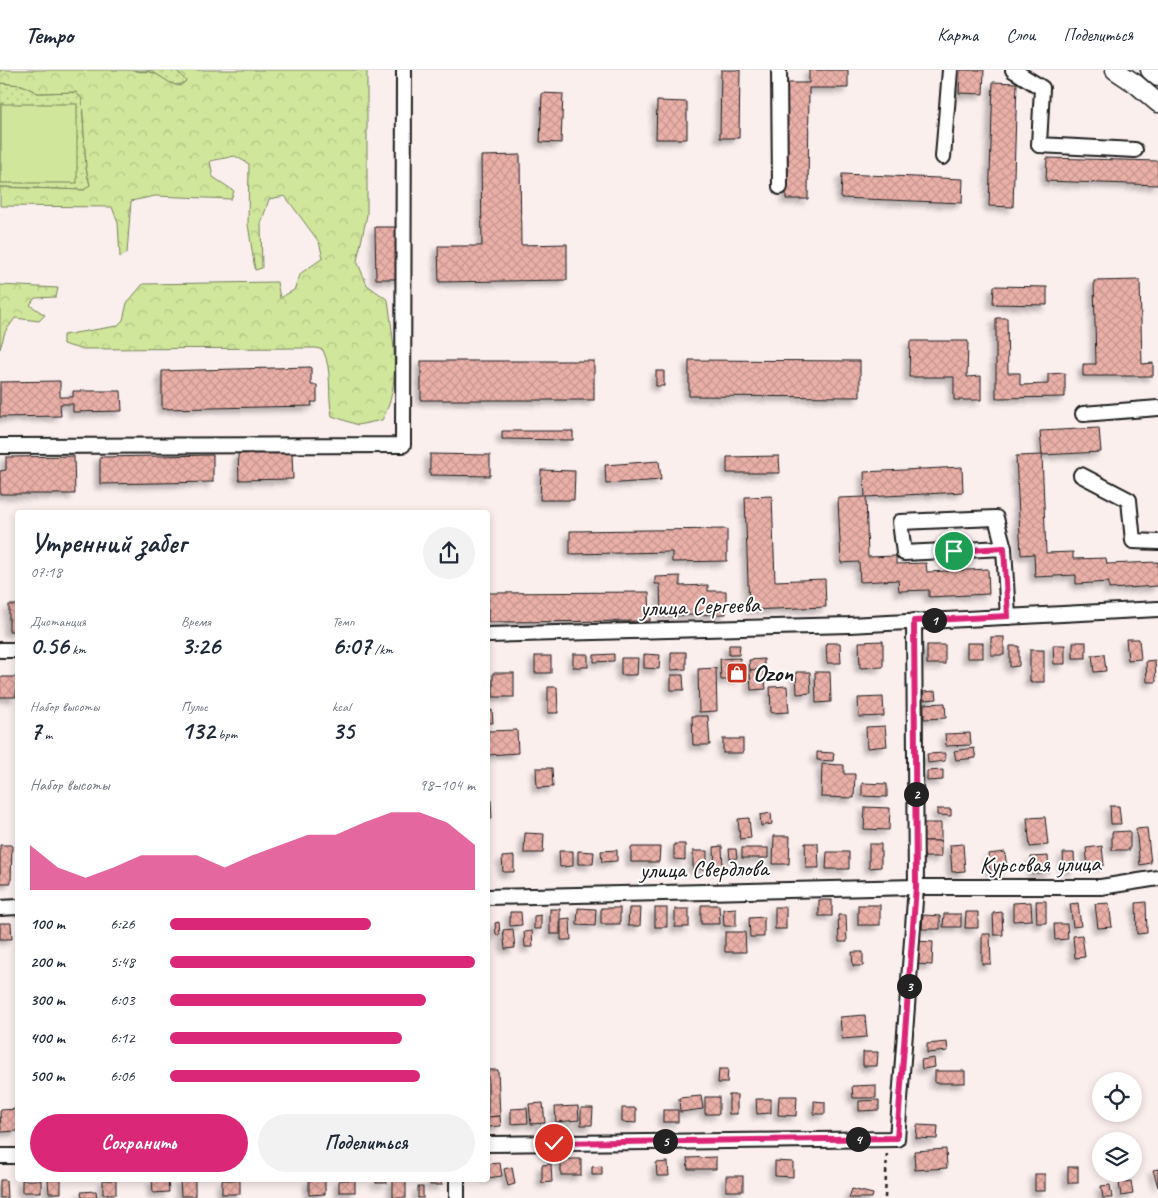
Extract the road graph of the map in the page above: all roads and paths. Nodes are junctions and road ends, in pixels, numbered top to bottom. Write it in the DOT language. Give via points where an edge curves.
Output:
graph roads {
  1 [pos="404,70"];
  2 [pos="779,70"];
  3 [pos="950,70"];
  4 [pos="1013,70"];
  5 [pos="1115,70"];
  6 [pos="1150,70"];
  7 [pos="1158,78"];
  8 [pos="1158,103"];
  9 [pos="1135,150"];
  10 [pos="943,157"];
  11 [pos="780,187"];
  12 [pos="1158,408"];
  13 [pos="1083,414"];
  14 [pos="0,446"];
  15 [pos="1081,475"];
  16 [pos="1158,542"];
  17 [pos="1004,548"];
  18 [pos="1158,609"];
  19 [pos="1008,616"];
  20 [pos="914,621"];
  21 [pos="490,635"];
  22 [pos="0,650"];
  23 [pos="15,650"];
  24 [pos="1158,878"];
  25 [pos="919,887"];
  26 [pos="490,897"];
  27 [pos="15,907"];
  28 [pos="0,908"];
  29 [pos="892,1139"];
  30 [pos="490,1144"];
  31 [pos="0,1156"];
  32 [pos="15,1156"];
  33 [pos="456,1182"];
  34 [pos="457,1198"];
  35 [pos="884,1198"];
  1 -- 14 [label="street" via="403,445"];
  2 -- 11 [label="street"];
  3 -- 10 [label="street"];
  4 -- 9 [label="street" via="1042,88 1039,145"];
  5 -- 8 [label="main road"];
  6 -- 7 [label="main road"];
  12 -- 13 [label="street"];
  15 -- 16 [label="street" via="1129,500 1133,541"];
  17 -- 17 [label="street" via="904,554 900,522 996,518"];
  17 -- 19 [label="street"];
  18 -- 19 [label="street, улица Сергеева"];
  19 -- 20 [label="street, улица Сергеева"];
  20 -- 21 [label="street, улица Сергеева"];
  20 -- 25 [label="street"];
  22 -- 23 [label="street"];
  24 -- 25 [label="street, Курсовая улица" via="1100,887"];
  25 -- 26 [label="street, улица Свердлова"];
  25 -- 29 [label="street"];
  27 -- 28 [label="street"];
  29 -- 30 [label="street"];
  29 -- 35 [label="path"];
  31 -- 32 [label="street"];
  33 -- 34 [label="street"];
}
